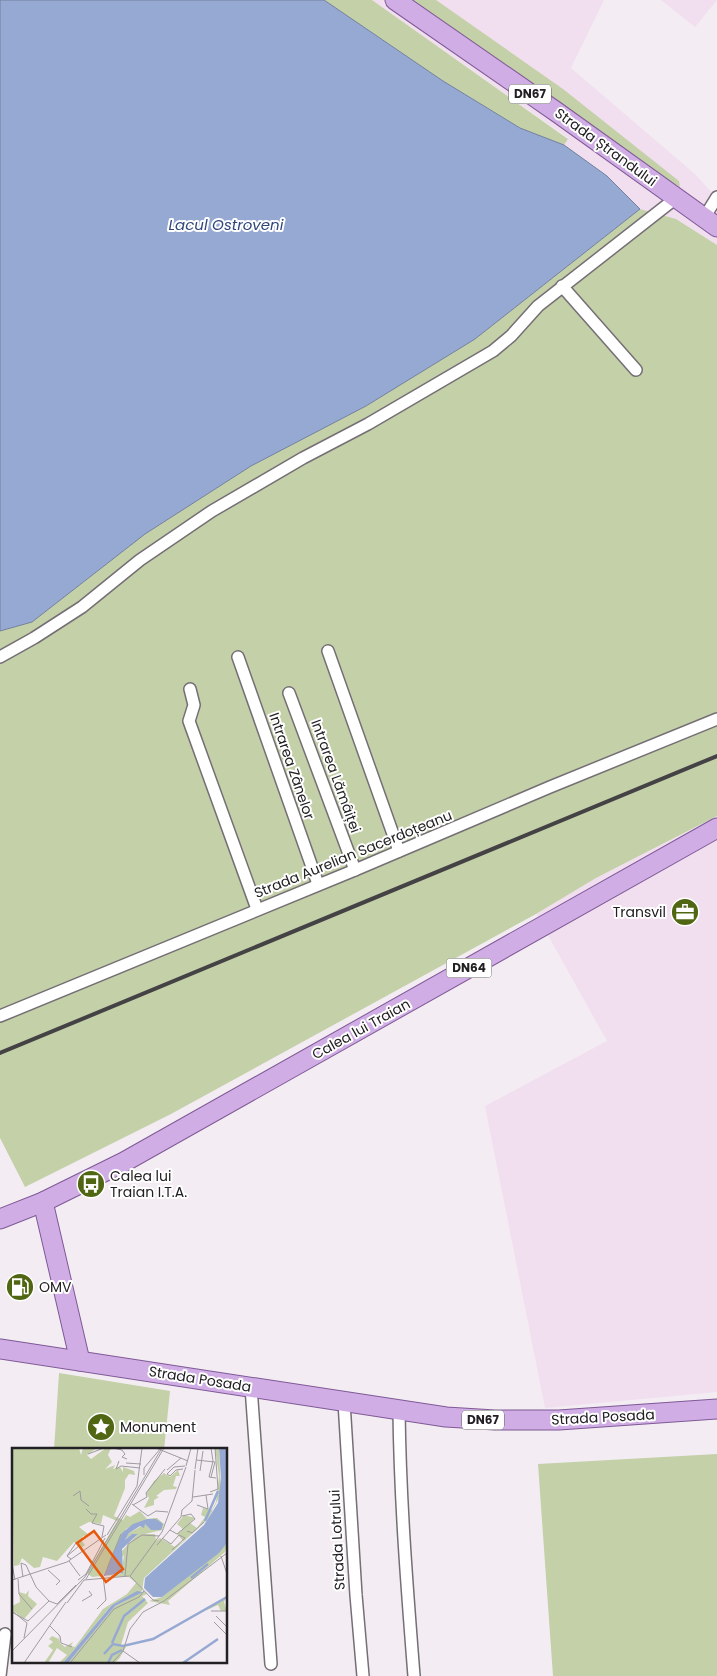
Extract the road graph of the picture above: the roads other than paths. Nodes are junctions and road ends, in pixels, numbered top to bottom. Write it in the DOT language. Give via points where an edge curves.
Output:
graph roads {
  1 [pos="395,0"];
  2 [pos="717,197"];
  3 [pos="676,198"];
  4 [pos="710,222"];
  5 [pos="562,286"];
  6 [pos="636,370"];
  7 [pos="328,651"];
  8 [pos="0,657"];
  9 [pos="238,657"];
  10 [pos="190,690"];
  11 [pos="289,693"];
  12 [pos="717,719"];
  13 [pos="717,828"];
  14 [pos="399,851"];
  15 [pos="355,870"];
  16 [pos="318,884"];
  17 [pos="257,910"];
  18 [pos="0,1016"];
  19 [pos="43,1202"];
  20 [pos="0,1219"];
  21 [pos="0,1349"];
  22 [pos="80,1361"];
  23 [pos="251,1387"];
  24 [pos="344,1402"];
  25 [pos="717,1409"];
  26 [pos="399,1410"];
  27 [pos="5,1634"];
  28 [pos="271,1664"];
  29 [pos="0,1676"];
  30 [pos="363,1676"];
  31 [pos="414,1676"];
  1 -- 3 [label="main road, Strada Ștrandului / DN67"];
  2 -- 4 [label="street"];
  3 -- 4 [label="main road, Strada Ștrandului / DN67"];
  3 -- 5 [label="street"];
  5 -- 6 [label="street"];
  5 -- 8 [label="street" via="538,306 511,336 486,355 212,511 140,560 82,608"];
  7 -- 14 [label="street"];
  9 -- 16 [label="street, Intrarea Zânelor"];
  10 -- 17 [label="street" via="194,705 189,721"];
  11 -- 15 [label="street, Intrarea Lămâiței"];
  12 -- 14 [label="street, Strada Aurelian Sacerdoțeanu"];
  13 -- 19 [label="main road, Calea lui Traian / DN64" via="197,1122"];
  14 -- 15 [label="street, Strada Aurelian Sacerdoțeanu"];
  15 -- 16 [label="street, Strada Aurelian Sacerdoțeanu"];
  16 -- 17 [label="street, Strada Aurelian Sacerdoțeanu"];
  17 -- 18 [label="street, Strada Aurelian Sacerdoțeanu"];
  19 -- 20 [label="main road, Calea lui Traian / DN64"];
  19 -- 22 [label="main road"];
  21 -- 22 [label="main road, Strada Posada / DN67"];
  22 -- 23 [label="main road, Strada Posada / DN67"];
  23 -- 24 [label="main road, Strada Posada / DN67"];
  23 -- 28 [label="street"];
  24 -- 26 [label="main road, Strada Posada / DN67"];
  24 -- 30 [label="street, Strada Lotrului"];
  25 -- 26 [label="main road, Strada Posada / DN67" via="523,1421 446,1417"];
  26 -- 31 [label="street" via="404,1551"];
  27 -- 29 [label="street"];
}
